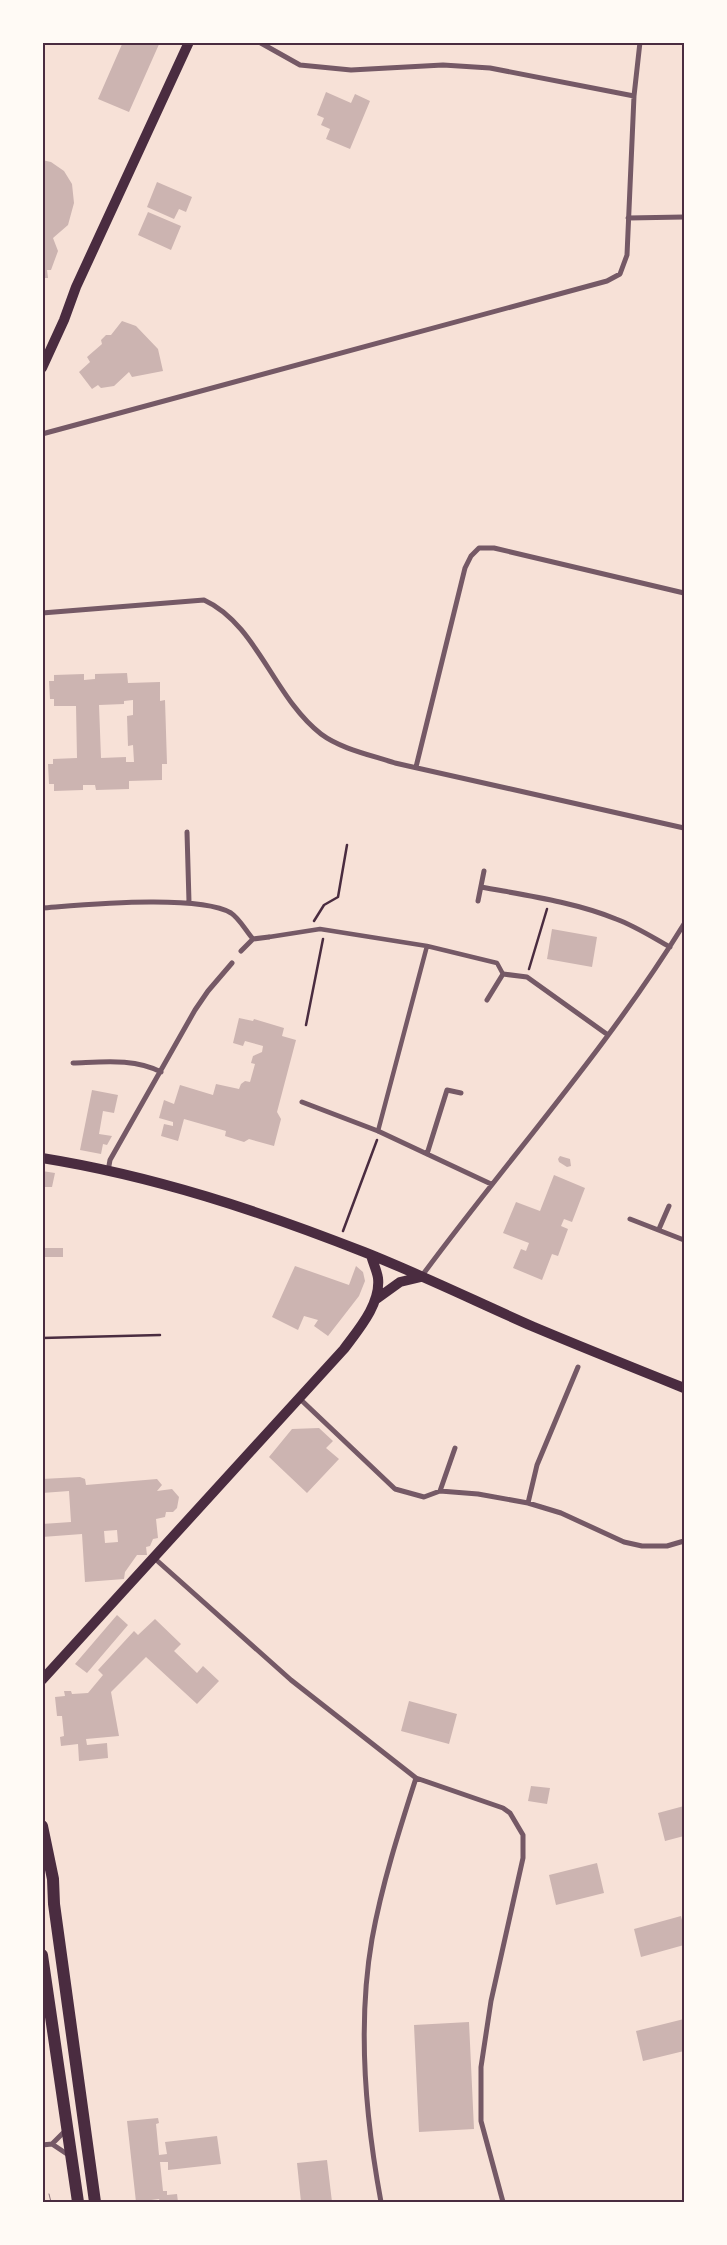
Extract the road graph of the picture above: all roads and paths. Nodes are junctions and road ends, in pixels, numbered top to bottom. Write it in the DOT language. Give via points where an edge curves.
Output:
graph roads {
  1 [pos="189,42"];
  2 [pos="259,42"];
  3 [pos="640,42"];
  4 [pos="634,96"];
  5 [pos="684,217"];
  6 [pos="628,218"];
  7 [pos="42,368"];
  8 [pos="42,434"];
  9 [pos="684,593"];
  10 [pos="42,613"];
  11 [pos="416,767"];
  12 [pos="684,828"];
  13 [pos="187,832"];
  14 [pos="347,844"];
  15 [pos="484,871"];
  16 [pos="481,887"];
  17 [pos="549,900"];
  18 [pos="478,901"];
  19 [pos="189,902"];
  20 [pos="42,908"];
  21 [pos="684,924"];
  22 [pos="311,930"];
  23 [pos="325,930"];
  24 [pos="269,937"];
  25 [pos="253,939"];
  26 [pos="427,946"];
  27 [pos="670,947"];
  28 [pos="241,951"];
  29 [pos="232,963"];
  30 [pos="503,974"];
  31 [pos="527,977"];
  32 [pos="488,1000"];
  33 [pos="306,1026"];
  34 [pos="608,1035"];
  35 [pos="72,1062"];
  36 [pos="161,1072"];
  37 [pos="462,1092"];
  38 [pos="302,1102"];
  39 [pos="378,1131"];
  40 [pos="427,1154"];
  41 [pos="42,1158"];
  42 [pos="108,1171"];
  43 [pos="491,1184"];
  44 [pos="669,1206"];
  45 [pos="630,1219"];
  46 [pos="659,1229"];
  47 [pos="684,1240"];
  48 [pos="339,1243"];
  49 [pos="371,1255"];
  50 [pos="421,1277"];
  51 [pos="375,1300"];
  52 [pos="160,1335"];
  53 [pos="42,1338"];
  54 [pos="578,1367"];
  55 [pos="684,1388"];
  56 [pos="299,1398"];
  57 [pos="455,1448"];
  58 [pos="440,1491"];
  59 [pos="528,1503"];
  60 [pos="684,1541"];
  61 [pos="153,1556"];
  62 [pos="42,1680"];
  63 [pos="416,1778"];
  64 [pos="42,1826"];
  65 [pos="42,1954"];
  66 [pos="68,2128"];
  67 [pos="52,2144"];
  68 [pos="42,2145"];
  69 [pos="72,2157"];
  70 [pos="78,2202"];
  71 [pos="95,2202"];
  72 [pos="382,2202"];
  73 [pos="503,2202"];
  1 -- 7 [label="main road"];
  2 -- 4 [label="street" via="300,65 351,70 443,65 490,68"];
  3 -- 4 [label="street"];
  4 -- 6 [label="street"];
  5 -- 6 [label="street"];
  6 -- 8 [label="street" via="625,263 620,274 607,281"];
  9 -- 11 [label="street" via="494,548 479,548 465,568"];
  10 -- 11 [label="street" via="204,600 220,607 231,619 252,644 299,714 322,735 350,748"];
  11 -- 12 [label="street"];
  13 -- 19 [label="street"];
  14 -- 22 [label="path" via="338,897 324,905"];
  15 -- 16 [label="street"];
  16 -- 17 [label="street"];
  16 -- 18 [label="street"];
  17 -- 27 [label="street" via="613,918"];
  17 -- 31 [label="path"];
  19 -- 20 [label="street"];
  19 -- 25 [label="street" via="215,906 233,914"];
  21 -- 27 [label="street"];
  22 -- 23 [label="street"];
  22 -- 24 [label="street"];
  23 -- 26 [label="street"];
  23 -- 33 [label="path"];
  24 -- 25 [label="street"];
  25 -- 28 [label="street"];
  26 -- 30 [label="street" via="497,964"];
  26 -- 39 [label="street"];
  27 -- 34 [label="street"];
  29 -- 36 [label="street" via="208,991"];
  30 -- 31 [label="street"];
  30 -- 32 [label="street"];
  31 -- 34 [label="street"];
  34 -- 43 [label="street"];
  35 -- 36 [label="street" via="135,1062"];
  36 -- 42 [label="street" via="110,1160"];
  37 -- 40 [label="street" via="447,1090"];
  38 -- 39 [label="street"];
  39 -- 40 [label="street"];
  39 -- 48 [label="path" via="377,1142"];
  40 -- 43 [label="street"];
  41 -- 42 [label="main road"];
  42 -- 48 [label="main road" via="155,1180"];
  43 -- 50 [label="street"];
  44 -- 46 [label="street"];
  45 -- 46 [label="street"];
  46 -- 47 [label="street"];
  48 -- 49 [label="main road"];
  49 -- 50 [label="main road"];
  49 -- 51 [label="main road" via="378,1280"];
  50 -- 51 [label="main road" via="400,1282"];
  50 -- 55 [label="main road"];
  51 -- 56 [label="main road" via="344,1349"];
  52 -- 53 [label="path"];
  54 -- 59 [label="street" via="537,1465"];
  56 -- 58 [label="street" via="395,1489 424,1497"];
  56 -- 61 [label="main road"];
  57 -- 58 [label="street"];
  58 -- 59 [label="street"];
  59 -- 60 [label="street" via="561,1513 624,1542 667,1546"];
  61 -- 62 [label="main road"];
  61 -- 63 [label="street" via="291,1680"];
  63 -- 72 [label="street" via="372,1939 366,2001 365,2085 374,2166"];
  63 -- 73 [label="street" via="503,1808 516,1821 523,1835 523,1858 491,2001 481,2067 481,2121"];
  64 -- 71 [label="highway" via="53,1879"];
  65 -- 66 [label="highway"];
  66 -- 67 [label="street"];
  66 -- 69 [label="highway"];
  67 -- 68 [label="street"];
  67 -- 69 [label="street"];
  69 -- 70 [label="highway"];
}
